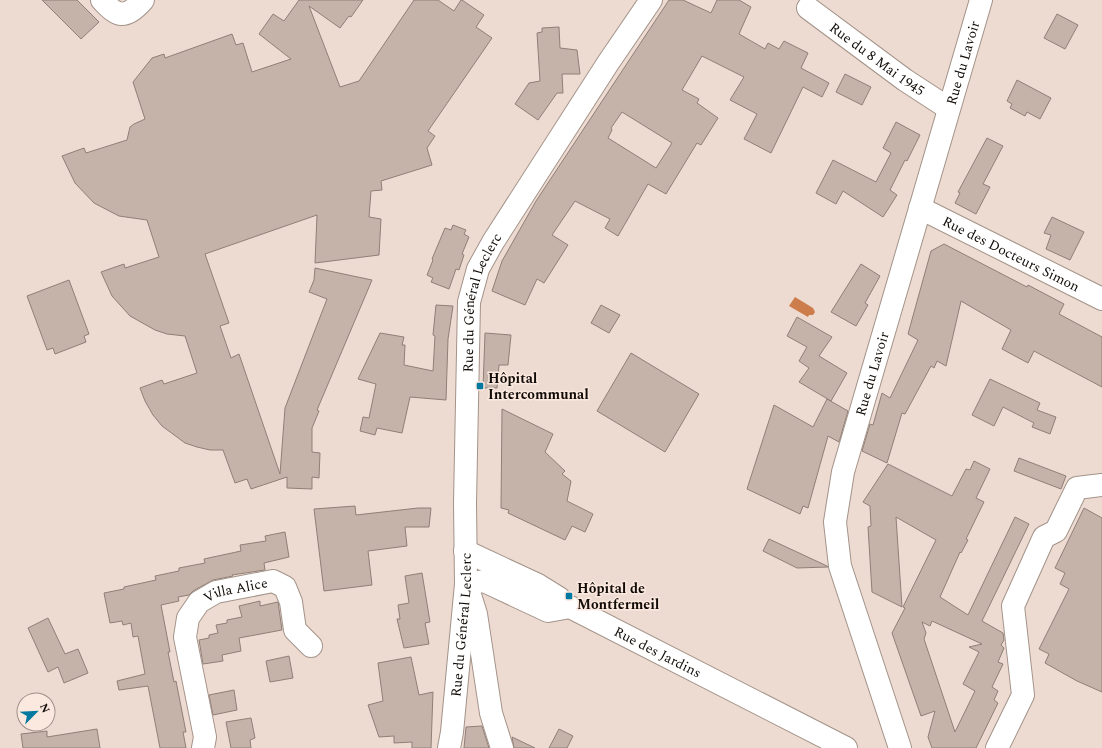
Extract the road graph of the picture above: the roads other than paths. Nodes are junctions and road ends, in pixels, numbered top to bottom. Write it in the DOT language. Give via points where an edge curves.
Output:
graph roads {
  1 [pos="102,0"];
  2 [pos="143,0"];
  3 [pos="651,0"];
  4 [pos="981,0"];
  5 [pos="808,8"];
  6 [pos="948,108"];
  7 [pos="920,208"];
  8 [pos="1102,299"];
  9 [pos="1102,485"];
  10 [pos="465,551"];
  11 [pos="466,584"];
  12 [pos="564,603"];
  13 [pos="470,639"];
  14 [pos="311,646"];
  15 [pos="203,748"];
  16 [pos="449,748"];
  17 [pos="502,748"];
  18 [pos="846,748"];
  19 [pos="900,748"];
  20 [pos="997,748"];
  1 -- 2 [label="street" via="115,12 127,14 136,9"];
  3 -- 10 [label="street, Rue du Général Leclerc" via="608,63 478,269 469,302"];
  4 -- 6 [label="street, Rue du Lavoir"];
  5 -- 6 [label="street, Rue du 8 Mai 1945"];
  6 -- 7 [label="street, Rue du Lavoir"];
  7 -- 8 [label="street, Rue des Docteurs Simon"];
  7 -- 19 [label="street, Rue du Lavoir" via="843,472 835,522 840,566"];
  9 -- 20 [label="street" via="1077,488 1056,531 1044,537 1013,606 1023,695"];
  10 -- 11 [label="street, Rue du Général Leclerc"];
  10 -- 12 [label="street, Rue des Jardins" via="538,586"];
  11 -- 12 [label="street" via="484,581 548,611"];
  11 -- 13 [label="street, Rue du Général Leclerc" via="476,614"];
  12 -- 18 [label="street, Rue des Jardins"];
  13 -- 16 [label="street, Rue du Général Leclerc"];
  13 -- 17 [label="street"];
  14 -- 15 [label="street, Villa Alice" via="295,630 291,602 285,587 273,580 216,592 199,602 188,618 185,637 205,737"];
}
